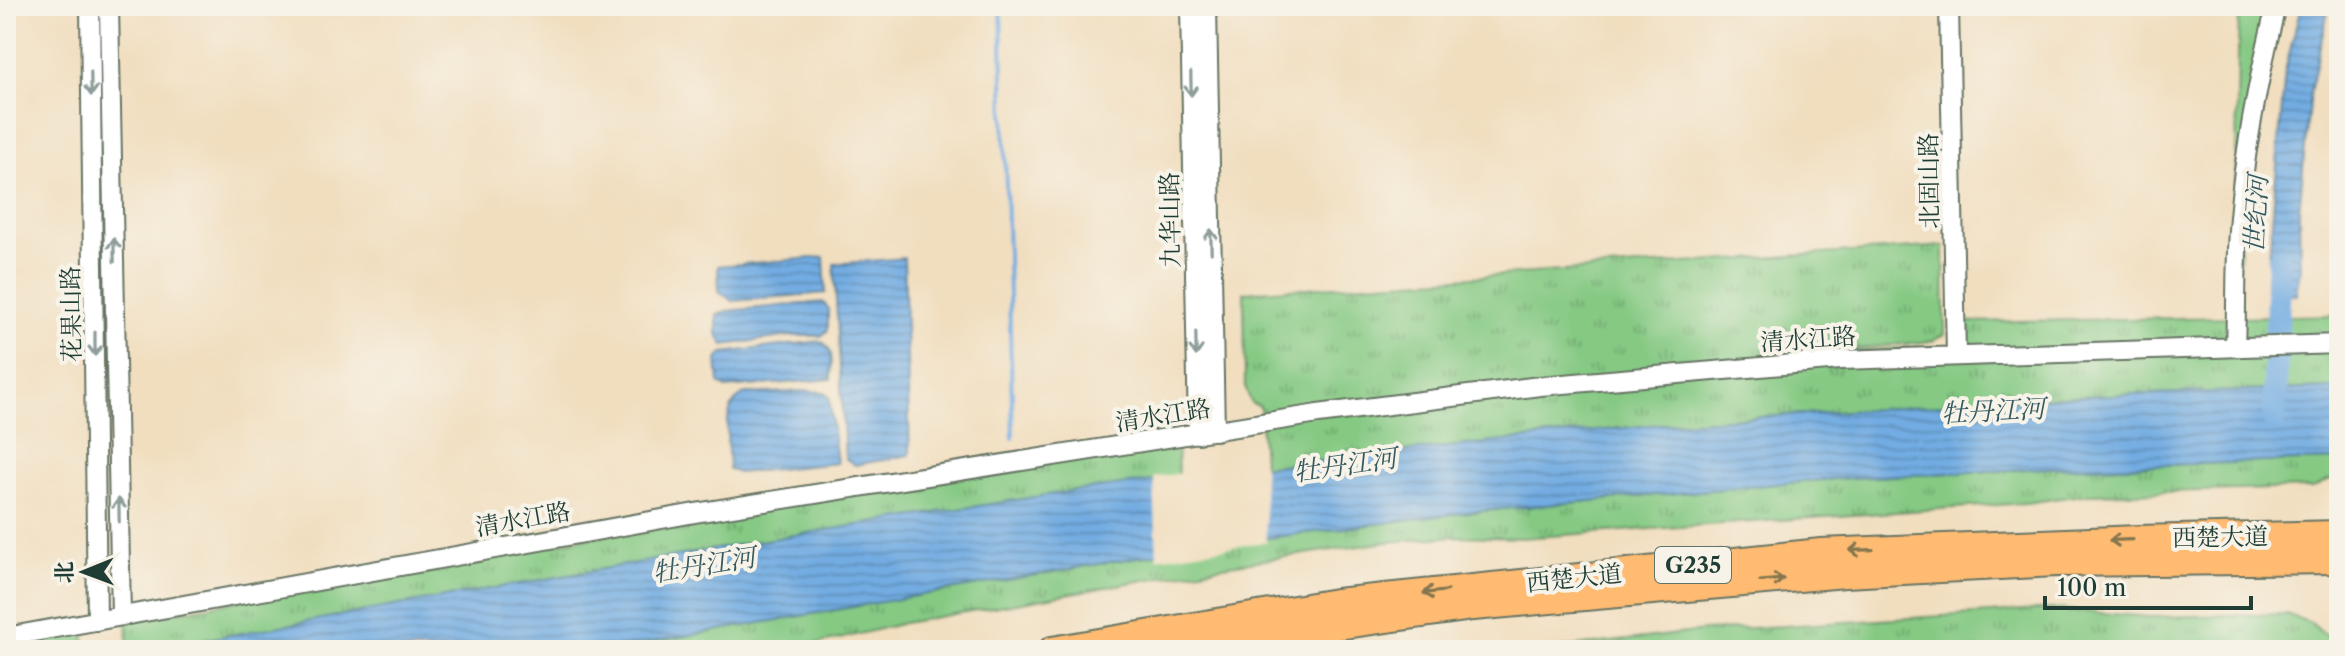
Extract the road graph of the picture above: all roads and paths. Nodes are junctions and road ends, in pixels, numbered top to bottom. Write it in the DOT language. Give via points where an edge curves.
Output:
graph roads {
  1 [pos="90,6"];
  2 [pos="109,6"];
  3 [pos="1190,6"];
  4 [pos="1207,6"];
  5 [pos="1949,6"];
  6 [pos="2276,6"];
  7 [pos="2333,344"];
  8 [pos="2241,345"];
  9 [pos="1956,355"];
  10 [pos="1206,432"];
  11 [pos="2339,534"];
  12 [pos="2339,560"];
  13 [pos="121,616"];
  14 [pos="97,621"];
  15 [pos="6,637"];
  16 [pos="1052,650"];
  17 [pos="1166,650"];
  1 -- 14 [label="street, 花果山路, one-way"];
  13 -- 2 [label="street, 花果山路, one-way"];
  3 -- 10 [label="street, 九华山路, one-way"];
  10 -- 4 [label="street, 九华山路, one-way"];
  5 -- 9 [label="street, 北固山路"];
  6 -- 8 [label="street" via="2244,168 2239,221"];
  7 -- 8 [label="street, 清水江路"];
  8 -- 9 [label="street, 清水江路"];
  9 -- 10 [label="street, 清水江路" via="1540,386"];
  10 -- 13 [label="street, 清水江路" via="695,513"];
  11 -- 16 [label="highway, 西楚大道 / G235, one-way" via="1821,552 1336,602"];
  17 -- 12 [label="highway, 西楚大道 / G235, one-way" via="1473,607 1845,574 2056,563"];
  13 -- 14 [label="street, 清水江路"];
  14 -- 15 [label="street, 清水江路"];
}
